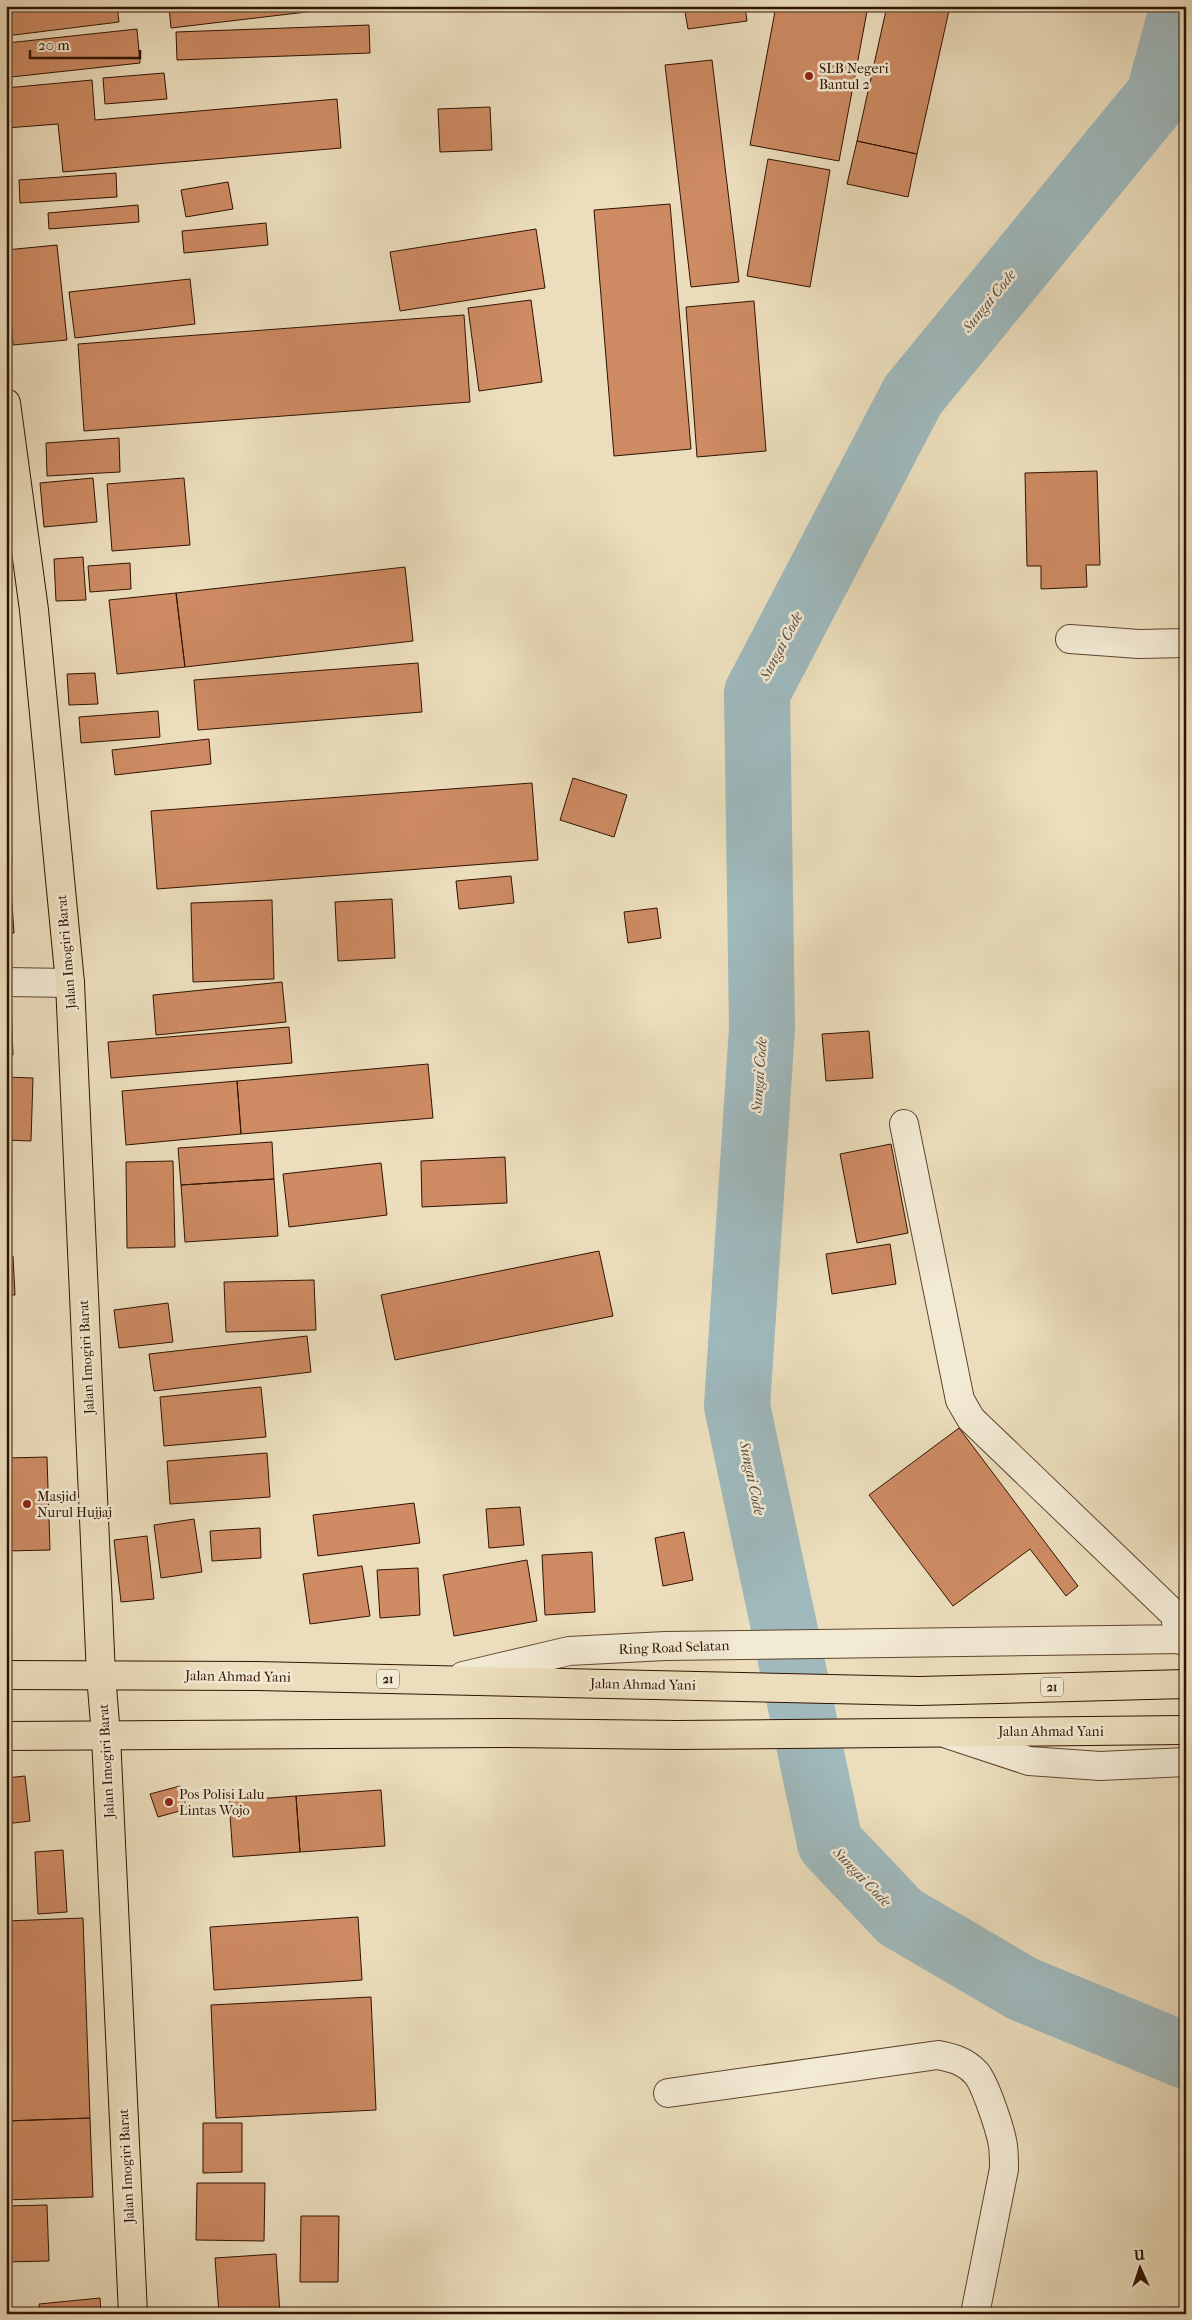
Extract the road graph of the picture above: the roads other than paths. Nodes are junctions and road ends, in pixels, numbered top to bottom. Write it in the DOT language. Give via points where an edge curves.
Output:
graph roads {
  1 [pos="6,403"];
  2 [pos="1070,639"];
  3 [pos="1186,643"];
  4 [pos="6,982"];
  5 [pos="70,984"];
  6 [pos="904,1124"];
  7 [pos="1183,1639"];
  8 [pos="6,1675"];
  9 [pos="100,1675"];
  10 [pos="447,1680"];
  11 [pos="1186,1684"];
  12 [pos="1186,1730"];
  13 [pos="930,1732"];
  14 [pos="6,1736"];
  15 [pos="106,1736"];
  16 [pos="1186,1762"];
  17 [pos="668,2093"];
  18 [pos="133,2314"];
  19 [pos="975,2314"];
  1 -- 5 [label="main road, Jalan Imogiri Barat" via="34,610"];
  2 -- 3 [label="street" via="1139,644"];
  4 -- 5 [label="street"];
  5 -- 9 [label="main road, Jalan Imogiri Barat"];
  6 -- 7 [label="street" via="960,1400 971,1419 1175,1616"];
  7 -- 10 [label="street, Ring Road Selatan" via="665,1646 569,1652"];
  8 -- 9 [label="main road, 21"];
  9 -- 10 [label="main road, Jalan Ahmad Yani / 21"];
  9 -- 15 [label="main road, Jalan Imogiri Barat"];
  10 -- 11 [label="main road, Jalan Ahmad Yani / 21" via="919,1690"];
  12 -- 13 [label="main road, Jalan Ahmad Yani"];
  13 -- 15 [label="main road, Jalan Ahmad Yani" via="678,1736 500,1733"];
  13 -- 16 [label="street" via="1029,1761 1100,1766"];
  14 -- 15 [label="main road, Jalan Ahmad Yani"];
  15 -- 18 [label="main road, Jalan Imogiri Barat"];
  17 -- 19 [label="street" via="938,2055 966,2064 977,2074 991,2105 1003,2145 1004,2169"];
}
